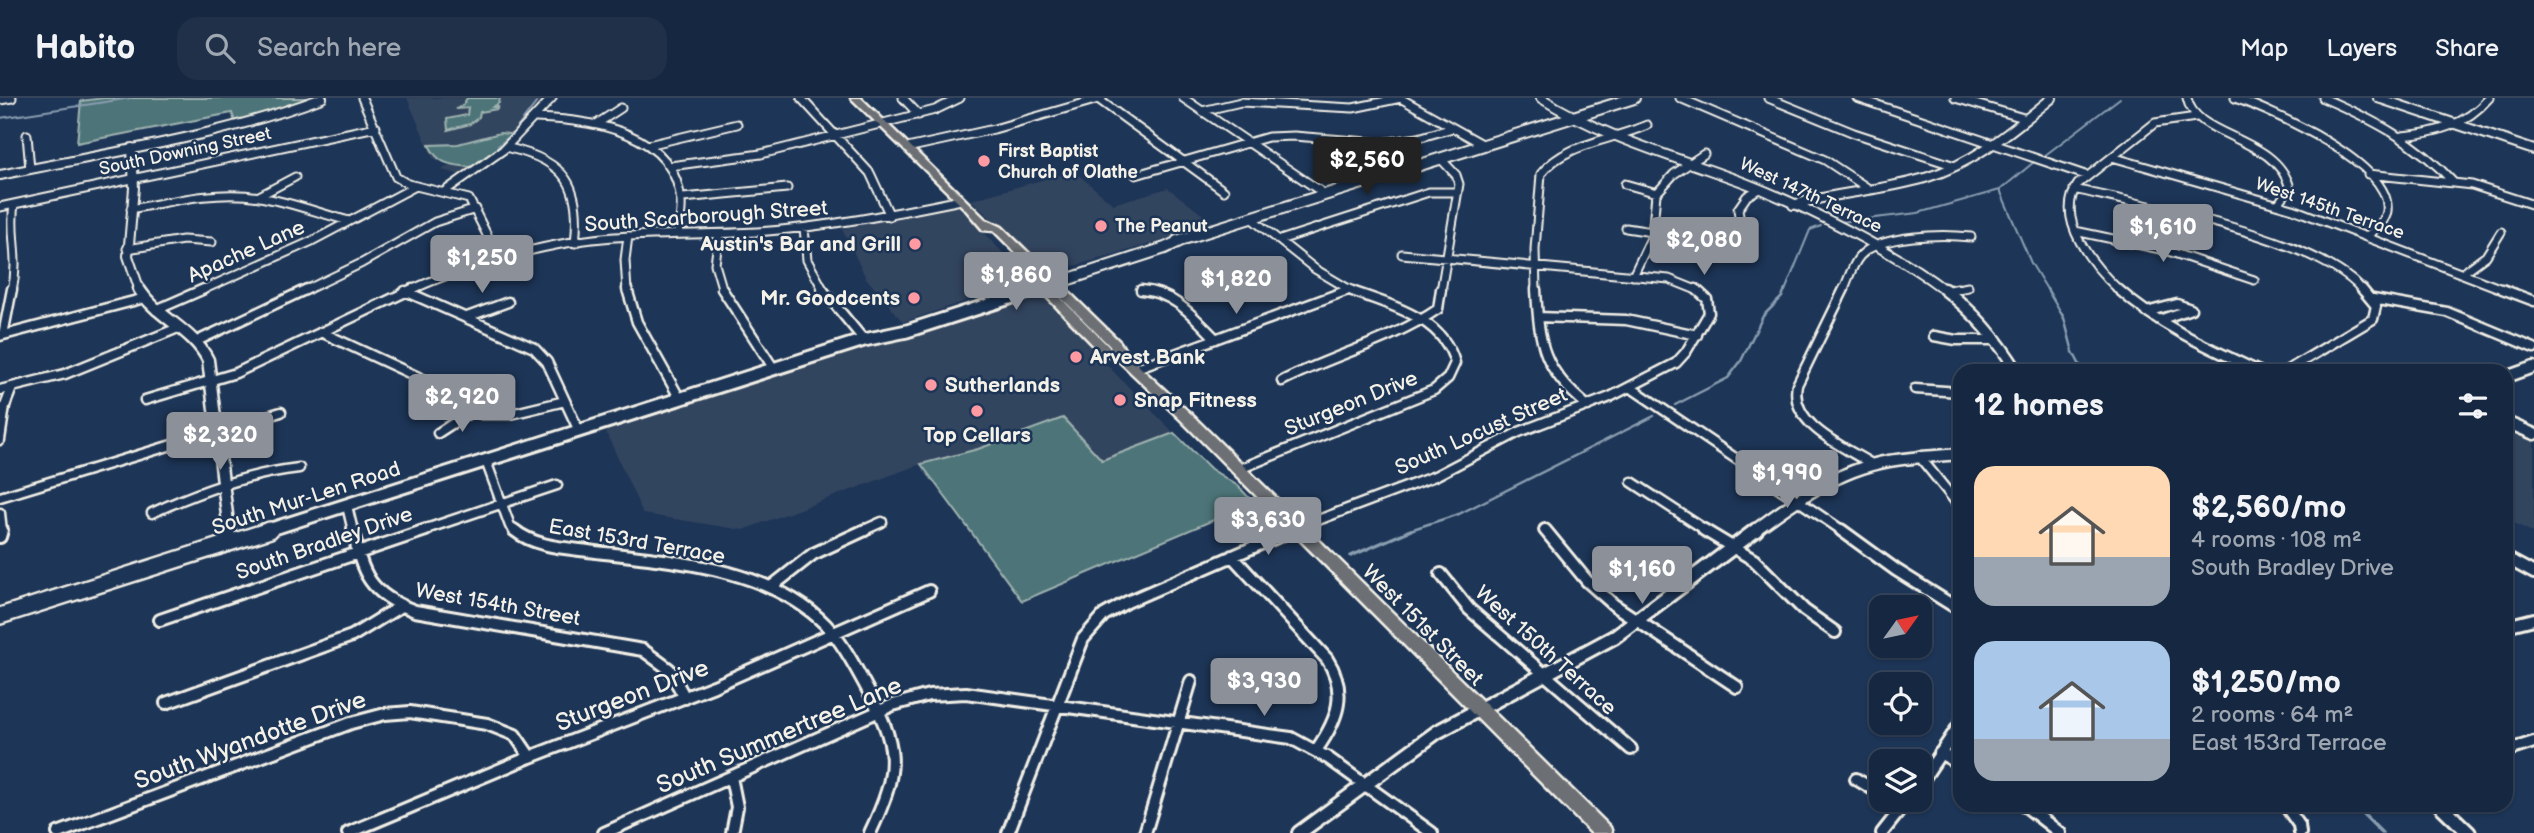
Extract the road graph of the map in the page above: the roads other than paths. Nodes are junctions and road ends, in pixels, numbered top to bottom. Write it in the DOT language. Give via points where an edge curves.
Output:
graph roads {
  1 [pos="12,98"];
  2 [pos="321,98"];
  3 [pos="362,98"];
  4 [pos="552,98"];
  5 [pos="801,98"];
  6 [pos="856,98"];
  7 [pos="903,98"];
  8 [pos="960,98"];
  9 [pos="1183,98"];
  10 [pos="1401,98"];
  11 [pos="1541,98"];
  12 [pos="1634,98"];
  13 [pos="1680,98"];
  14 [pos="1768,98"];
  15 [pos="1857,98"];
  16 [pos="1955,98"];
  17 [pos="2052,98"];
  18 [pos="2187,98"];
  19 [pos="2235,98"];
  20 [pos="2323,98"];
  21 [pos="2380,98"];
  22 [pos="2489,98"];
  23 [pos="1100,99"];
  24 [pos="0,100"];
  25 [pos="621,108"];
  26 [pos="1202,111"];
  27 [pos="919,115"];
  28 [pos="1574,117"];
  29 [pos="2196,117"];
  30 [pos="536,118"];
  31 [pos="2027,119"];
  32 [pos="598,122"];
  33 [pos="737,124"];
  34 [pos="883,124"];
  35 [pos="2455,124"];
  36 [pos="1647,125"];
  37 [pos="376,127"];
  38 [pos="1453,128"];
  39 [pos="27,135"];
  40 [pos="838,135"];
  41 [pos="2400,136"];
  42 [pos="1617,138"];
  43 [pos="1247,142"];
  44 [pos="1992,142"];
  45 [pos="648,145"];
  46 [pos="1484,145"];
  47 [pos="132,148"];
  48 [pos="509,148"];
  49 [pos="907,148"];
  50 [pos="2534,150"];
  51 [pos="1704,153"];
  52 [pos="2112,158"];
  53 [pos="1441,159"];
  54 [pos="1182,161"];
  55 [pos="1690,164"];
  56 [pos="670,166"];
  57 [pos="1955,166"];
  58 [pos="30,169"];
  59 [pos="2368,174"];
  60 [pos="0,175"];
  61 [pos="1136,176"];
  62 [pos="2088,176"];
  63 [pos="295,177"];
  64 [pos="134,178"];
  65 [pos="2453,182"];
  66 [pos="1625,184"];
  67 [pos="416,186"];
  68 [pos="787,188"];
  69 [pos="1759,189"];
  70 [pos="1869,189"];
  71 [pos="2074,189"];
  72 [pos="445,191"];
  73 [pos="1224,191"];
  74 [pos="1458,192"];
  75 [pos="1657,193"];
  76 [pos="1326,195"];
  77 [pos="259,197"];
  78 [pos="683,198"];
  79 [pos="961,200"];
  80 [pos="14,204"];
  81 [pos="2278,204"];
  82 [pos="1793,205"];
  83 [pos="2534,205"];
  84 [pos="0,207"];
  85 [pos="131,209"];
  86 [pos="476,209"];
  87 [pos="890,216"];
  88 [pos="1251,218"];
  89 [pos="349,221"];
  90 [pos="804,228"];
  91 [pos="1626,228"];
  92 [pos="2075,230"];
  93 [pos="1652,232"];
  94 [pos="2501,232"];
  95 [pos="678,234"];
  96 [pos="719,234"];
  97 [pos="628,236"];
  98 [pos="2367,236"];
  99 [pos="1971,237"];
  100 [pos="1280,240"];
  101 [pos="212,242"];
  102 [pos="575,243"];
  103 [pos="1876,247"];
  104 [pos="1741,248"];
  105 [pos="127,249"];
  106 [pos="1402,254"];
  107 [pos="1448,258"];
  108 [pos="499,259"];
  109 [pos="1535,267"];
  110 [pos="2463,273"];
  111 [pos="1633,276"];
  112 [pos="2254,280"];
  113 [pos="1046,282"];
  114 [pos="1968,287"];
  115 [pos="1141,290"];
  116 [pos="1348,290"];
  117 [pos="405,291"];
  118 [pos="1946,291"];
  119 [pos="10,293"];
  120 [pos="0,295"];
  121 [pos="145,298"];
  122 [pos="2372,299"];
  123 [pos="2534,301"];
  124 [pos="508,302"];
  125 [pos="970,302"];
  126 [pos="156,310"];
  127 [pos="2146,312"];
  128 [pos="467,317"];
  129 [pos="1538,317"];
  130 [pos="2159,320"];
  131 [pos="1420,322"];
  132 [pos="931,323"];
  133 [pos="178,328"];
  134 [pos="321,332"];
  135 [pos="1,335"];
  136 [pos="1697,335"];
  137 [pos="1934,336"];
  138 [pos="1216,339"];
  139 [pos="864,340"];
  140 [pos="1997,340"];
  141 [pos="197,341"];
  142 [pos="2534,348"];
  143 [pos="1129,364"];
  144 [pos="2012,364"];
  145 [pos="2245,364"];
  146 [pos="2298,364"];
  147 [pos="2534,367"];
  148 [pos="774,369"];
  149 [pos="2513,374"];
  150 [pos="1282,380"];
  151 [pos="210,382"];
  152 [pos="1630,387"];
  153 [pos="12,388"];
  154 [pos="1915,389"];
  155 [pos="0,390"];
  156 [pos="1953,392"];
  157 [pos="680,399"];
  158 [pos="145,400"];
  159 [pos="565,401"];
  160 [pos="1588,406"];
  161 [pos="471,411"];
  162 [pos="281,412"];
  163 [pos="2513,425"];
  164 [pos="579,431"];
  165 [pos="217,433"];
  166 [pos="438,433"];
  167 [pos="2534,434"];
  168 [pos="0,440"];
  169 [pos="1953,454"];
  170 [pos="1919,456"];
  171 [pos="486,461"];
  172 [pos="1873,465"];
  173 [pos="299,468"];
  174 [pos="1237,470"];
  175 [pos="1632,482"];
  176 [pos="557,485"];
  177 [pos="223,486"];
  178 [pos="0,498"];
  179 [pos="1953,498"];
  180 [pos="1798,500"];
  181 [pos="501,503"];
  182 [pos="347,506"];
  183 [pos="0,513"];
  184 [pos="152,513"];
  185 [pos="882,522"];
  186 [pos="1295,528"];
  187 [pos="1545,530"];
  188 [pos="0,537"];
  189 [pos="230,542"];
  190 [pos="1734,547"];
  191 [pos="358,551"];
  192 [pos="1232,556"];
  193 [pos="2513,562"];
  194 [pos="2534,573"];
  195 [pos="1441,574"];
  196 [pos="771,587"];
  197 [pos="929,591"];
  198 [pos="401,606"];
  199 [pos="1953,606"];
  200 [pos="0,616"];
  201 [pos="2534,618"];
  202 [pos="160,620"];
  203 [pos="1636,621"];
  204 [pos="2513,623"];
  205 [pos="1835,632"];
  206 [pos="835,635"];
  207 [pos="1544,675"];
  208 [pos="1191,681"];
  209 [pos="1737,687"];
  210 [pos="685,698"];
  211 [pos="166,703"];
  212 [pos="1057,705"];
  213 [pos="1479,710"];
  214 [pos="880,711"];
  215 [pos="1178,722"];
  216 [pos="1953,734"];
  217 [pos="2534,742"];
  218 [pos="1318,749"];
  219 [pos="1631,749"];
  220 [pos="2513,749"];
  221 [pos="1940,752"];
  222 [pos="530,757"];
  223 [pos="1953,760"];
  224 [pos="1932,765"];
  225 [pos="731,777"];
  226 [pos="1856,779"];
  227 [pos="1363,785"];
  228 [pos="1869,787"];
  229 [pos="1899,812"];
  230 [pos="2033,812"];
  231 [pos="2290,812"];
  232 [pos="2447,812"];
  233 [pos="1885,832"];
  234 [pos="58,833"];
  235 [pos="348,833"];
  236 [pos="604,833"];
  237 [pos="732,833"];
  238 [pos="870,833"];
  239 [pos="1008,833"];
  240 [pos="1145,833"];
  241 [pos="1299,833"];
  242 [pos="1432,833"];
  243 [pos="1602,833"];
  244 [pos="2060,833"];
  245 [pos="2300,833"];
  246 [pos="2469,833"];
  1 -- 24 [label="street"];
  2 -- 47 [label="street" via="255,121"];
  3 -- 37 [label="street"];
  4 -- 30 [label="street"];
  5 -- 40 [label="street"];
  6 -- 34 [label="main road, West 151st Street"];
  7 -- 27 [label="street"];
  8 -- 27 [label="street"];
  9 -- 26 [label="street"];
  10 -- 26 [label="street" via="1353,108 1248,101"];
  10 -- 38 [label="street"];
  11 -- 28 [label="street, West 147th Terrace"];
  12 -- 28 [label="main road, South Mur-Len Road"];
  13 -- 70 [label="street" via="1825,160"];
  14 -- 57 [label="street" via="1854,133"];
  15 -- 44 [label="street"];
  16 -- 31 [label="street"];
  17 -- 31 [label="street"];
  18 -- 29 [label="street"];
  19 -- 59 [label="street" via="2313,132"];
  20 -- 41 [label="street"];
  21 -- 35 [label="street"];
  22 -- 35 [label="street"];
  23 -- 49 [label="street"];
  23 -- 54 [label="street"];
  25 -- 32 [label="street"];
  26 -- 43 [label="street"];
  27 -- 34 [label="street"];
  28 -- 42 [label="street, West 147th Terrace"];
  28 -- 46 [label="main road, South Mur-Len Road"];
  29 -- 52 [label="street" via="2155,123"];
  29 -- 81 [label="street" via="2278,164 2289,178 2290,188"];
  30 -- 32 [label="street"];
  30 -- 48 [label="street"];
  31 -- 44 [label="street"];
  32 -- 45 [label="street"];
  33 -- 45 [label="street"];
  34 -- 40 [label="street"];
  34 -- 49 [label="main road, West 151st Street"];
  35 -- 41 [label="street" via="2432,134"];
  35 -- 50 [label="street"];
  36 -- 42 [label="street"];
  37 -- 64 [label="street, South Downing Street"];
  37 -- 67 [label="street" via="396,177"];
  38 -- 43 [label="street" via="1394,142 1286,136"];
  38 -- 46 [label="street"];
  39 -- 58 [label="street"];
  40 -- 56 [label="street" via="761,154"];
  40 -- 87 [label="street" via="870,173"];
  41 -- 65 [label="street" via="2428,155"];
  42 -- 55 [label="street, West 147th Terrace"];
  42 -- 109 [label="street" via="1558,158 1543,169"];
  43 -- 54 [label="street"];
  43 -- 76 [label="street"];
  44 -- 57 [label="street"];
  44 -- 62 [label="street"];
  45 -- 56 [label="street"];
  46 -- 53 [label="main road, South Mur-Len Road"];
  47 -- 58 [label="street"];
  47 -- 64 [label="street"];
  48 -- 72 [label="street"];
  48 -- 102 [label="street" via="538,154 566,177 579,204"];
  49 -- 79 [label="main road, West 151st Street"];
  51 -- 55 [label="street"];
  52 -- 62 [label="street"];
  52 -- 81 [label="street, West 145th Terrace"];
  53 -- 74 [label="street" via="1457,175"];
  53 -- 76 [label="main road, South Mur-Len Road"];
  54 -- 61 [label="street"];
  54 -- 73 [label="street"];
  55 -- 69 [label="street, West 147th Terrace"];
  55 -- 75 [label="street"];
  56 -- 78 [label="street"];
  57 -- 70 [label="street" via="1926,178"];
  58 -- 60 [label="street"];
  59 -- 65 [label="street"];
  59 -- 98 [label="street" via="2385,197 2387,212 2380,226"];
  62 -- 71 [label="street"];
  63 -- 77 [label="street"];
  64 -- 80 [label="street, South Downing Street"];
  64 -- 85 [label="street"];
  65 -- 83 [label="street"];
  66 -- 75 [label="street"];
  67 -- 72 [label="street"];
  67 -- 89 [label="street, Apache Lane"];
  68 -- 78 [label="street"];
  69 -- 82 [label="street, West 147th Terrace"];
  69 -- 104 [label="street" via="1737,208"];
  70 -- 82 [label="street"];
  71 -- 92 [label="street" via="2067,212"];
  71 -- 122 [label="street" via="2274,241 2348,274"];
  72 -- 86 [label="street" via="466,197"];
  74 -- 100 [label="street" via="1429,192"];
  74 -- 107 [label="street"];
  75 -- 93 [label="street"];
  76 -- 88 [label="main road, South Mur-Len Road"];
  77 -- 85 [label="street" via="206,195"];
  77 -- 89 [label="street"];
  78 -- 95 [label="street"];
  79 -- 87 [label="street, South Scarborough Street"];
  79 -- 113 [label="main road, West 151st Street" via="984,222 999,229"];
  80 -- 84 [label="street, South Downing Street"];
  80 -- 119 [label="street" via="11,220 17,256"];
  81 -- 98 [label="street, West 145th Terrace"];
  82 -- 103 [label="street, West 147th Terrace"];
  85 -- 105 [label="street"];
  86 -- 108 [label="street"];
  86 -- 141 [label="street" via="435,222 362,263"];
  87 -- 90 [label="street, South Scarborough Street"];
  88 -- 100 [label="street"];
  88 -- 113 [label="main road, South Mur-Len Road"];
  89 -- 126 [label="street, Apache Lane"];
  90 -- 96 [label="street, South Scarborough Street"];
  90 -- 139 [label="street" via="808,267"];
  91 -- 93 [label="street"];
  92 -- 112 [label="street" via="2165,250"];
  92 -- 127 [label="street" via="2105,279"];
  93 -- 111 [label="street"];
  94 -- 110 [label="street" via="2486,256"];
  95 -- 96 [label="street, South Scarborough Street"];
  95 -- 97 [label="street, South Scarborough Street"];
  96 -- 148 [label="street" via="715,264 721,288"];
  97 -- 102 [label="street, South Scarborough Street"];
  97 -- 157 [label="street" via="623,278 629,305"];
  98 -- 110 [label="street, West 145th Terrace"];
  99 -- 103 [label="street" via="1898,241"];
  100 -- 116 [label="street"];
  101 -- 105 [label="street" via="183,240"];
  102 -- 108 [label="street, South Scarborough Street"];
  103 -- 118 [label="street, West 147th Terrace"];
  103 -- 172 [label="street" via="1857,260 1794,393 1800,413 1812,425"];
  105 -- 121 [label="street" via="129,270"];
  106 -- 107 [label="street"];
  107 -- 109 [label="street"];
  107 -- 131 [label="street" via="1438,309"];
  108 -- 117 [label="street, South Scarborough Street"];
  109 -- 111 [label="street"];
  109 -- 129 [label="street"];
  110 -- 123 [label="street, West 145th Terrace"];
  111 -- 136 [label="street, South Locust Street" via="1675,281 1701,292 1711,307"];
  113 -- 125 [label="main road, South Mur-Len Road"];
  113 -- 132 [label="main road, South Mur-Len Road"];
  113 -- 143 [label="main road, West 151st Street" via="1116,345"];
  114 -- 118 [label="street"];
  115 -- 138 [label="street" via="1169,297"];
  116 -- 131 [label="street" via="1390,304"];
  116 -- 138 [label="street"];
  117 -- 128 [label="street"];
  117 -- 134 [label="street, South Scarborough Street"];
  118 -- 140 [label="street, West 147th Terrace"];
  119 -- 120 [label="street"];
  119 -- 135 [label="street"];
  121 -- 126 [label="street"];
  121 -- 135 [label="street"];
  122 -- 142 [label="street" via="2447,312"];
  122 -- 146 [label="street" via="2376,314 2370,322"];
  124 -- 128 [label="street"];
  125 -- 132 [label="main road" via="932,318"];
  125 -- 139 [label="main road, South Mur-Len Road"];
  126 -- 133 [label="street"];
  127 -- 130 [label="street"];
  127 -- 130 [label="street" via="2177,304 2191,309"];
  128 -- 159 [label="street" via="541,354"];
  129 -- 136 [label="street" via="1616,319"];
  129 -- 160 [label="street" via="1555,375"];
  130 -- 145 [label="street"];
  131 -- 150 [label="street"];
  131 -- 174 [label="street, Sturgeon Drive" via="1445,341 1453,354 1454,368 1444,383"];
  132 -- 139 [label="main road, South Mur-Len Road"];
  133 -- 141 [label="street"];
  133 -- 153 [label="street" via="65,374"];
  134 -- 151 [label="street, South Scarborough Street"];
  134 -- 161 [label="street" via="431,383"];
  136 -- 152 [label="street, South Locust Street" via="1676,363"];
  137 -- 140 [label="street"];
  138 -- 143 [label="street"];
  139 -- 148 [label="main road, South Mur-Len Road"];
  140 -- 144 [label="street, West 147th Terrace"];
  141 -- 151 [label="street" via="208,360"];
  143 -- 174 [label="main road, West 151st Street"];
  147 -- 149 [label="street"];
  148 -- 157 [label="main road, South Mur-Len Road"];
  151 -- 158 [label="street, South Scarborough Street"];
  151 -- 165 [label="street"];
  152 -- 160 [label="street, South Locust Street"];
  152 -- 180 [label="street"];
  153 -- 155 [label="street"];
  153 -- 168 [label="street"];
  154 -- 156 [label="street"];
  157 -- 164 [label="main road, South Mur-Len Road"];
  159 -- 161 [label="street" via="511,414"];
  159 -- 164 [label="street"];
  160 -- 186 [label="street, South Locust Street" via="1519,432 1435,476"];
  161 -- 166 [label="street"];
  162 -- 165 [label="street"];
  163 -- 167 [label="street"];
  164 -- 171 [label="main road, South Mur-Len Road"];
  165 -- 177 [label="street"];
  165 -- 178 [label="street"];
  169 -- 170 [label="street"];
  170 -- 172 [label="street"];
  170 -- 179 [label="street"];
  171 -- 181 [label="street, East 153rd Terrace"];
  171 -- 182 [label="main road, South Mur-Len Road"];
  172 -- 180 [label="street" via="1836,478"];
  173 -- 177 [label="street"];
  174 -- 186 [label="main road, West 151st Street"];
  175 -- 190 [label="street"];
  176 -- 181 [label="street, South Bradley Drive"];
  177 -- 184 [label="street"];
  177 -- 189 [label="street"];
  180 -- 190 [label="street"];
  180 -- 199 [label="street"];
  181 -- 191 [label="street, South Bradley Drive"];
  181 -- 196 [label="street, East 153rd Terrace" via="514,530 543,544 713,570"];
  182 -- 189 [label="main road, South Mur-Len Road"];
  182 -- 191 [label="street, West 154th Street"];
  183 -- 188 [label="street"];
  185 -- 196 [label="street" via="813,554"];
  186 -- 192 [label="street, South Locust Street"];
  186 -- 213 [label="main road, West 151st Street"];
  187 -- 203 [label="street" via="1587,581"];
  189 -- 200 [label="main road, South Mur-Len Road"];
  190 -- 203 [label="street"];
  190 -- 205 [label="street"];
  191 -- 198 [label="street, West 154th Street" via="370,585"];
  191 -- 202 [label="street, South Bradley Drive"];
  192 -- 212 [label="street, South Locust Street" via="1104,615 1083,639"];
  192 -- 218 [label="street" via="1327,659 1337,677 1340,709"];
  193 -- 194 [label="street"];
  195 -- 207 [label="street, West 150th Terrace" via="1461,601"];
  196 -- 206 [label="street, East 153rd Terrace"];
  197 -- 206 [label="street, Sturgeon Drive"];
  198 -- 210 [label="street, West 154th Street" via="643,650 672,669"];
  198 -- 211 [label="street" via="352,636"];
  201 -- 204 [label="street"];
  203 -- 207 [label="street"];
  203 -- 209 [label="street"];
  206 -- 210 [label="street, Sturgeon Drive"];
  206 -- 214 [label="street, East 153rd Terrace"];
  207 -- 213 [label="street"];
  207 -- 219 [label="street, West 150th Terrace"];
  208 -- 215 [label="street"];
  210 -- 222 [label="street, Sturgeon Drive"];
  212 -- 214 [label="street, South Summertree Lane" via="947,693 910,699"];
  212 -- 215 [label="street, South Summertree Lane"];
  212 -- 239 [label="street, South Locust Street"];
  213 -- 227 [label="street" via="1437,732"];
  213 -- 243 [label="main road, West 151st Street"];
  214 -- 225 [label="street, South Summertree Lane"];
  214 -- 238 [label="street, East 153rd Terrace" via="895,761 888,794"];
  215 -- 218 [label="street, South Summertree Lane" via="1291,738"];
  215 -- 240 [label="street"];
  216 -- 221 [label="street"];
  217 -- 220 [label="street"];
  218 -- 227 [label="street, South Summertree Lane"];
  221 -- 223 [label="street"];
  221 -- 224 [label="street"];
  222 -- 234 [label="street, South Wyandotte Drive" via="519,738 496,726 420,712 385,714"];
  222 -- 235 [label="street, Sturgeon Drive"];
  225 -- 236 [label="street, South Summertree Lane"];
  225 -- 237 [label="street" via="737,807"];
  226 -- 228 [label="street"];
  227 -- 241 [label="street"];
  227 -- 242 [label="street, South Summertree Lane"];
  229 -- 233 [label="street"];
  230 -- 244 [label="street"];
  231 -- 245 [label="street"];
  232 -- 246 [label="street"];
}
